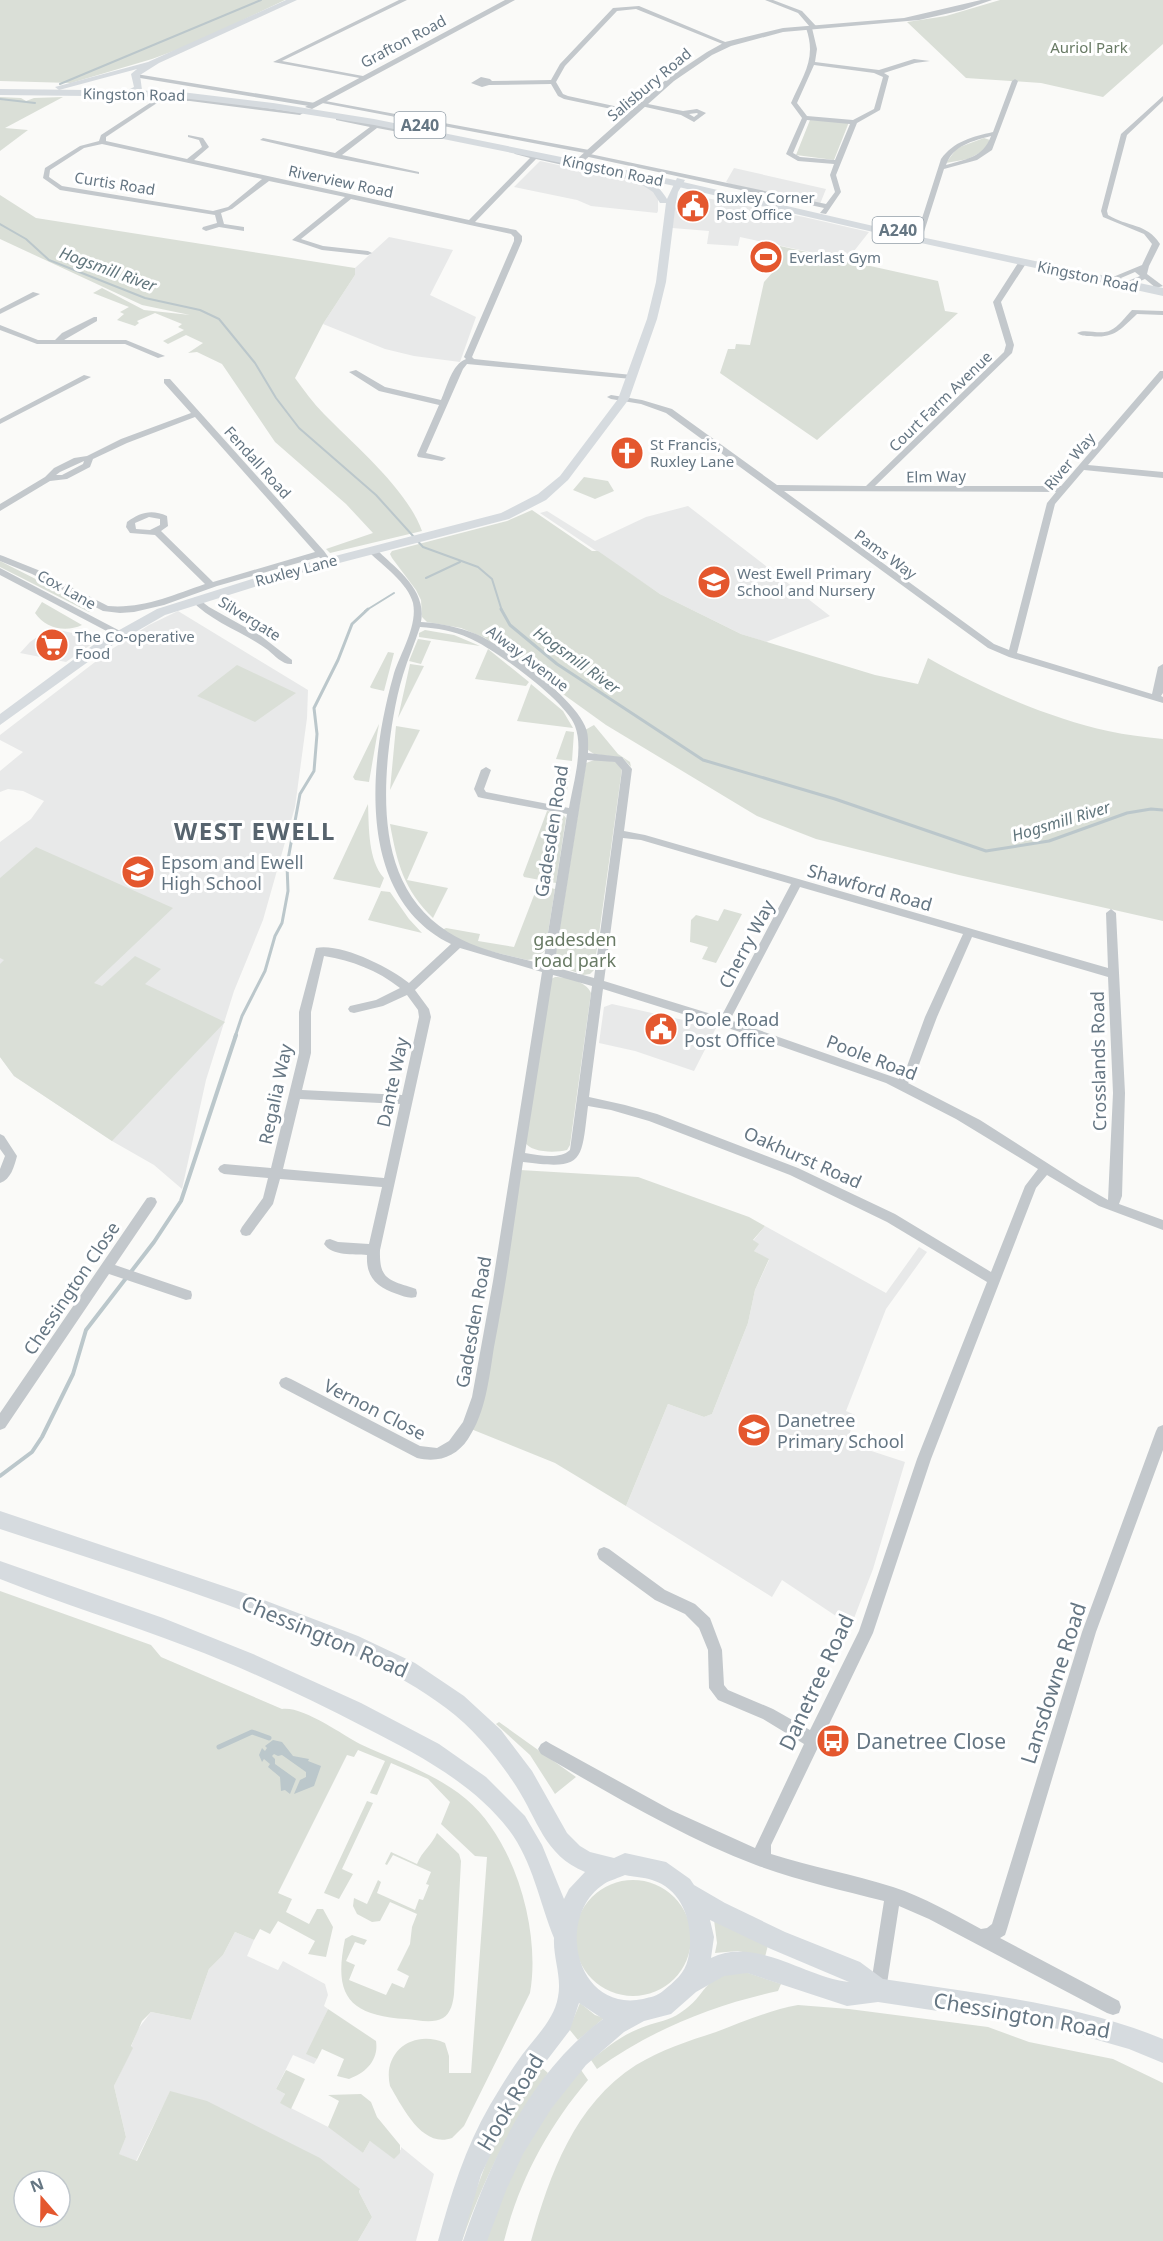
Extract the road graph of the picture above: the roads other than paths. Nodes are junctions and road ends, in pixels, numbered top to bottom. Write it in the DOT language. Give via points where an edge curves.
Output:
graph roads {
  1 [pos="293,0"];
  2 [pos="404,0"];
  3 [pos="511,0"];
  4 [pos="768,0"];
  5 [pos="988,0"];
  6 [pos="812,27"];
  7 [pos="727,44"];
  8 [pos="156,61"];
  9 [pos="268,62"];
  10 [pos="276,62"];
  11 [pos="927,62"];
  12 [pos="812,63"];
  13 [pos="123,70"];
  14 [pos="880,72"];
  15 [pos="136,78"];
  16 [pos="363,78"];
  17 [pos="1016,81"];
  18 [pos="553,82"];
  19 [pos="87,83"];
  20 [pos="489,83"];
  21 [pos="0,85"];
  22 [pos="58,89"];
  23 [pos="35,91"];
  24 [pos="0,92"];
  25 [pos="124,92"];
  26 [pos="1163,98"];
  27 [pos="315,104"];
  28 [pos="643,105"];
  29 [pos="1159,106"];
  30 [pos="635,112"];
  31 [pos="683,113"];
  32 [pos="805,118"];
  33 [pos="854,122"];
  34 [pos="375,126"];
  35 [pos="997,133"];
  36 [pos="190,136"];
  37 [pos="263,140"];
  38 [pos="102,142"];
  39 [pos="586,155"];
  40 [pos="336,156"];
  41 [pos="534,158"];
  42 [pos="187,162"];
  43 [pos="837,162"];
  44 [pos="941,168"];
  45 [pos="417,172"];
  46 [pos="638,178"];
  47 [pos="267,180"];
  48 [pos="675,181"];
  49 [pos="349,197"];
  50 [pos="663,201"];
  51 [pos="827,210"];
  52 [pos="218,213"];
  53 [pos="470,223"];
  54 [pos="220,224"];
  55 [pos="206,229"];
  56 [pos="241,229"];
  57 [pos="1146,230"];
  58 [pos="1163,233"];
  59 [pos="919,235"];
  60 [pos="1160,243"];
  61 [pos="369,253"];
  62 [pos="1023,262"];
  63 [pos="1131,277"];
  64 [pos="1162,288"];
  65 [pos="36,294"];
  66 [pos="0,312"];
  67 [pos="1163,313"];
  68 [pos="94,319"];
  69 [pos="0,327"];
  70 [pos="11,332"];
  71 [pos="1081,333"];
  72 [pos="0,338"];
  73 [pos="56,343"];
  74 [pos="161,356"];
  75 [pos="472,361"];
  76 [pos="353,372"];
  77 [pos="1163,373"];
  78 [pos="87,377"];
  79 [pos="628,377"];
  80 [pos="167,381"];
  81 [pos="617,398"];
  82 [pos="443,403"];
  83 [pos="197,413"];
  84 [pos="0,422"];
  85 [pos="442,458"];
  86 [pos="1081,467"];
  87 [pos="1163,475"];
  88 [pos="773,488"];
  89 [pos="869,488"];
  90 [pos="811,489"];
  91 [pos="1062,489"];
  92 [pos="0,508"];
  93 [pos="801,508"];
  94 [pos="157,532"];
  95 [pos="372,550"];
  96 [pos="325,557"];
  97 [pos="0,558"];
  98 [pos="0,572"];
  99 [pos="211,585"];
  100 [pos="196,600"];
  101 [pos="417,624"];
  102 [pos="119,634"];
  103 [pos="1012,655"];
  104 [pos="289,662"];
  105 [pos="1163,668"];
  106 [pos="1159,699"];
  107 [pos="0,722"];
  108 [pos="581,756"];
  109 [pos="486,770"];
  110 [pos="573,812"];
  111 [pos="618,834"];
  112 [pos="797,883"];
  113 [pos="1112,913"];
  114 [pos="969,932"];
  115 [pos="457,944"];
  116 [pos="547,969"];
  117 [pos="1113,974"];
  118 [pos="599,985"];
  119 [pos="409,989"];
  120 [pos="354,1009"];
  121 [pos="724,1021"];
  122 [pos="901,1085"];
  123 [pos="296,1094"];
  124 [pos="406,1100"];
  125 [pos="584,1101"];
  126 [pos="0,1139"];
  127 [pos="518,1157"];
  128 [pos="1046,1168"];
  129 [pos="224,1169"];
  130 [pos="275,1173"];
  131 [pos="0,1178"];
  132 [pos="388,1183"];
  133 [pos="152,1202"];
  134 [pos="1112,1207"];
  135 [pos="1163,1225"];
  136 [pos="246,1231"];
  137 [pos="330,1244"];
  138 [pos="374,1250"];
  139 [pos="106,1267"];
  140 [pos="993,1280"];
  141 [pos="411,1293"];
  142 [pos="186,1295"];
  143 [pos="286,1383"];
  144 [pos="0,1424"];
  145 [pos="1163,1431"];
  146 [pos="449,1450"];
  147 [pos="0,1520"];
  148 [pos="604,1554"];
  149 [pos="0,1570"];
  150 [pos="814,1741"];
  151 [pos="546,1749"];
  152 [pos="766,1860"];
  153 [pos="610,1867"];
  154 [pos="690,1895"];
  155 [pos="892,1895"];
  156 [pos="564,1934"];
  157 [pos="980,1937"];
  158 [pos="570,1966"];
  159 [pos="690,1983"];
  160 [pos="878,1990"];
  161 [pos="1113,2007"];
  162 [pos="656,2009"];
  163 [pos="1163,2051"];
  164 [pos="450,2241"];
  165 [pos="475,2241"];
  1 -- 8 [label="main road"];
  2 -- 10 [label="street"];
  3 -- 16 [label="street, Grafton Road"];
  4 -- 6 [label="street" via="800,12"];
  5 -- 6 [label="street, Salisbury Road" via="906,20"];
  6 -- 7 [label="street, Salisbury Road" via="767,32"];
  6 -- 12 [label="street" via="816,41"];
  7 -- 18 [label="street" via="637,7 618,7 562,65"];
  7 -- 28 [label="street, Salisbury Road" via="696,60"];
  8 -- 13 [label="main road"];
  8 -- 15 [label="main road"];
  9 -- 10 [label="street"];
  10 -- 16 [label="street"];
  11 -- 14 [label="street"];
  12 -- 14 [label="street"];
  12 -- 32 [label="street" via="794,103"];
  13 -- 15 [label="main road" via="132,70"];
  13 -- 19 [label="main road"];
  14 -- 33 [label="street" via="886,81 877,110"];
  15 -- 19 [label="highway, Kingston Road / A240"];
  15 -- 25 [label="main road" via="137,89"];
  15 -- 27 [label="highway, Kingston Road / A240" via="180,88"];
  16 -- 27 [label="street, Grafton Road"];
  17 -- 35 [label="street"];
  18 -- 20 [label="street"];
  18 -- 30 [label="street" via="566,98"];
  19 -- 22 [label="highway, A240"];
  19 -- 25 [label="main road" via="91,89"];
  21 -- 23 [label="highway, A240"];
  22 -- 23 [label="highway, A240"];
  22 -- 25 [label="highway, Kingston Road / A240"];
  23 -- 24 [label="highway, A240"];
  25 -- 46 [label="highway, Kingston Road / A240" via="189,95 339,116 458,137"];
  26 -- 29 [label="street"];
  27 -- 39 [label="highway, Kingston Road / A240"];
  28 -- 30 [label="street, Salisbury Road"];
  28 -- 31 [label="street"];
  29 -- 57 [label="street" via="1124,134 1104,211 1110,220"];
  30 -- 39 [label="street, Salisbury Road"];
  32 -- 33 [label="street"];
  32 -- 43 [label="street" via="789,154 798,159"];
  33 -- 43 [label="street"];
  34 -- 38 [label="street, Kingston Road" via="258,107 166,99 112,130 101,138"];
  34 -- 40 [label="street"];
  34 -- 41 [label="street, Kingston Road"];
  35 -- 44 [label="street" via="984,155"];
  35 -- 44 [label="street" via="955,146 946,153"];
  36 -- 42 [label="street" via="201,139 206,147"];
  37 -- 40 [label="street"];
  38 -- 42 [label="street, Riverview Road"];
  38 -- 52 [label="street, Curtis Road" via="82,147 47,169 46,178 60,188"];
  39 -- 48 [label="highway, Kingston Road / A240"];
  39 -- 51 [label="street"];
  40 -- 45 [label="street"];
  41 -- 46 [label="street, Kingston Road"];
  41 -- 53 [label="street"];
  42 -- 47 [label="street, Riverview Road"];
  43 -- 51 [label="street" via="833,176 838,192"];
  44 -- 59 [label="street"];
  46 -- 48 [label="highway, Kingston Road / A240"];
  46 -- 50 [label="main road" via="657,190"];
  47 -- 49 [label="street, Riverview Road"];
  47 -- 52 [label="street"];
  48 -- 50 [label="main road, Ruxley Lane" via="665,189"];
  48 -- 51 [label="highway, Kingston Road / A240"];
  48 -- 62 [label="highway, Kingston Road / A240"];
  48 -- 79 [label="main road, Ruxley Lane" via="652,319"];
  49 -- 53 [label="street, Riverview Road"];
  49 -- 61 [label="street" via="296,240 322,248"];
  50 -- 79 [label="main road, Ruxley Lane" via="653,281"];
  51 -- 59 [label="highway, Kingston Road / A240"];
  52 -- 54 [label="street"];
  53 -- 75 [label="street, Riverview Road" via="508,231 518,238 468,357"];
  54 -- 55 [label="street"];
  54 -- 56 [label="street"];
  57 -- 58 [label="street"];
  57 -- 60 [label="street"];
  59 -- 63 [label="highway, Kingston Road / A240"];
  60 -- 63 [label="street"];
  62 -- 63 [label="highway, Kingston Road / A240"];
  62 -- 89 [label="street, Court Farm Avenue" via="997,302 1010,345 1008,353"];
  63 -- 64 [label="highway, Kingston Road / A240"];
  63 -- 64 [label="street"];
  65 -- 66 [label="street"];
  67 -- 71 [label="street" via="1135,312 1106,335"];
  68 -- 73 [label="street"];
  69 -- 70 [label="street"];
  70 -- 72 [label="street"];
  70 -- 73 [label="street" via="37,342"];
  73 -- 74 [label="street" via="126,342"];
  75 -- 79 [label="street"];
  75 -- 82 [label="street" via="463,364"];
  76 -- 82 [label="street" via="382,389"];
  77 -- 86 [label="street, River Way"];
  78 -- 84 [label="street"];
  79 -- 81 [label="main road, Ruxley Lane"];
  80 -- 83 [label="street, Fendall Road"];
  81 -- 88 [label="street, Pams Way" via="669,411"];
  81 -- 95 [label="main road, Ruxley Lane" via="606,423 564,478 542,497 505,516"];
  82 -- 85 [label="street" via="421,455"];
  83 -- 92 [label="street" via="124,441 89,458 87,465 64,477 48,479"];
  83 -- 96 [label="street, Fendall Road"];
  86 -- 87 [label="street"];
  86 -- 91 [label="street, River Way"];
  88 -- 90 [label="street, Elm Way"];
  88 -- 93 [label="street, Pams Way"];
  89 -- 90 [label="street, Elm Way"];
  89 -- 91 [label="street, Elm Way"];
  90 -- 93 [label="street"];
  91 -- 103 [label="street, River Way" via="1051,503"];
  93 -- 103 [label="street, Pams Way" via="979,638"];
  94 -- 99 [label="street"];
  95 -- 96 [label="main road, Ruxley Lane"];
  95 -- 101 [label="street" via="414,593 419,611"];
  96 -- 99 [label="street, Ruxley Lane"];
  96 -- 100 [label="main road, Ruxley Lane"];
  97 -- 99 [label="street, Ruxley Lane" via="117,611 142,608"];
  98 -- 102 [label="street, Cox Lane"];
  100 -- 102 [label="main road, Ruxley Lane" via="161,612"];
  100 -- 104 [label="street, Silvergate"];
  101 -- 108 [label="street, Alway Avenue" via="453,629 485,641 564,703 577,718 583,739"];
  101 -- 115 [label="street, Poole Road" via="404,653 392,700 383,772 382,829 387,858 402,891 432,928"];
  102 -- 107 [label="main road, Ruxley Lane"];
  103 -- 106 [label="street, Pams Way"];
  105 -- 106 [label="street"];
  108 -- 110 [label="street, Gadesden Road"];
  108 -- 111 [label="street, Gadesden Road" via="618,759 626,766"];
  109 -- 110 [label="street" via="479,789 482,795"];
  110 -- 116 [label="street, Gadesden Road"];
  111 -- 112 [label="street, Shawford Road" via="641,837"];
  111 -- 118 [label="street, Gadesden Road"];
  112 -- 114 [label="street, Shawford Road"];
  112 -- 121 [label="street, Cherry Way"];
  113 -- 117 [label="street, Crosslands Road"];
  114 -- 117 [label="street, Shawford Road"];
  114 -- 122 [label="street" via="911,1070"];
  115 -- 116 [label="street, Poole Road"];
  115 -- 119 [label="street"];
  116 -- 118 [label="street, Poole Road"];
  116 -- 127 [label="street, Gadesden Road"];
  117 -- 134 [label="street, Crosslands Road" via="1119,1093 1116,1196"];
  118 -- 121 [label="street, Poole Road"];
  118 -- 125 [label="street, Gadesden Road"];
  119 -- 120 [label="street"];
  119 -- 123 [label="street, Regalia Way" via="358,957 320,951 304,1012 305,1053"];
  119 -- 124 [label="street, Dante Way" via="425,1017"];
  121 -- 122 [label="street, Poole Road"];
  122 -- 128 [label="street, Poole Road"];
  123 -- 124 [label="street"];
  123 -- 130 [label="street, Regalia Way"];
  124 -- 132 [label="street, Dante Way"];
  125 -- 127 [label="street, Gadesden Road" via="572,1159"];
  125 -- 140 [label="street, Oakhurst Road" via="646,1115 791,1168 893,1220"];
  126 -- 131 [label="street" via="11,1156"];
  127 -- 146 [label="street, Gadesden Road" via="477,1406 463,1435"];
  128 -- 134 [label="street, Poole Road"];
  128 -- 140 [label="street, Danetree Road" via="1031,1186"];
  129 -- 130 [label="street"];
  130 -- 132 [label="street"];
  130 -- 136 [label="street, Regalia Way" via="269,1200"];
  132 -- 138 [label="street, Dante Way"];
  133 -- 139 [label="street, Chessington Close"];
  134 -- 135 [label="street, Poole Road"];
  137 -- 138 [label="street"];
  138 -- 141 [label="street, Dante Way" via="375,1275 392,1287"];
  139 -- 142 [label="street"];
  139 -- 144 [label="street, Chessington Close"];
  140 -- 150 [label="street, Danetree Road" via="924,1459 866,1633"];
  143 -- 146 [label="street, Vernon Close" via="417,1452 441,1455"];
  145 -- 157 [label="street, Lansdowne Road" via="1089,1632 999,1929"];
  147 -- 153 [label="main road, Chessington Road" via="233,1597 362,1648 421,1677 479,1721 523,1778 554,1835 571,1854"];
  148 -- 150 [label="street" via="660,1595 690,1609 705,1623 715,1650 717,1688 723,1695 768,1714"];
  149 -- 156 [label="main road, Chessington Road" via="251,1664 449,1761 509,1812 535,1855"];
  150 -- 152 [label="street, Danetree Road" via="763,1844"];
  151 -- 152 [label="street" via="665,1816"];
  152 -- 155 [label="street"];
  153 -- 154 [label="main road, Chessington Road" via="654,1867 668,1874"];
  153 -- 156 [label="main road, Chessington Road" via="578,1893 568,1912"];
  154 -- 159 [label="main road, Chessington Road" via="704,1939"];
  154 -- 160 [label="main road, Chessington Road" via="779,1941 852,1970"];
  155 -- 157 [label="street"];
  155 -- 160 [label="street"];
  156 -- 158 [label="main road, Chessington Road"];
  157 -- 161 [label="street"];
  158 -- 162 [label="main road, Chessington Road" via="587,1995 604,2007 631,2013"];
  158 -- 164 [label="main road, Hook Road" via="570,1996 562,2022 498,2114 470,2172"];
  159 -- 160 [label="main road, Chessington Road" via="721,1965 747,1962 847,1994"];
  159 -- 162 [label="main road, Chessington Road"];
  160 -- 163 [label="main road, Chessington Road" via="1067,2020 1118,2032"];
  162 -- 165 [label="main road, Hook Road" via="626,2017 612,2026 588,2045 564,2074 512,2151"];
}
